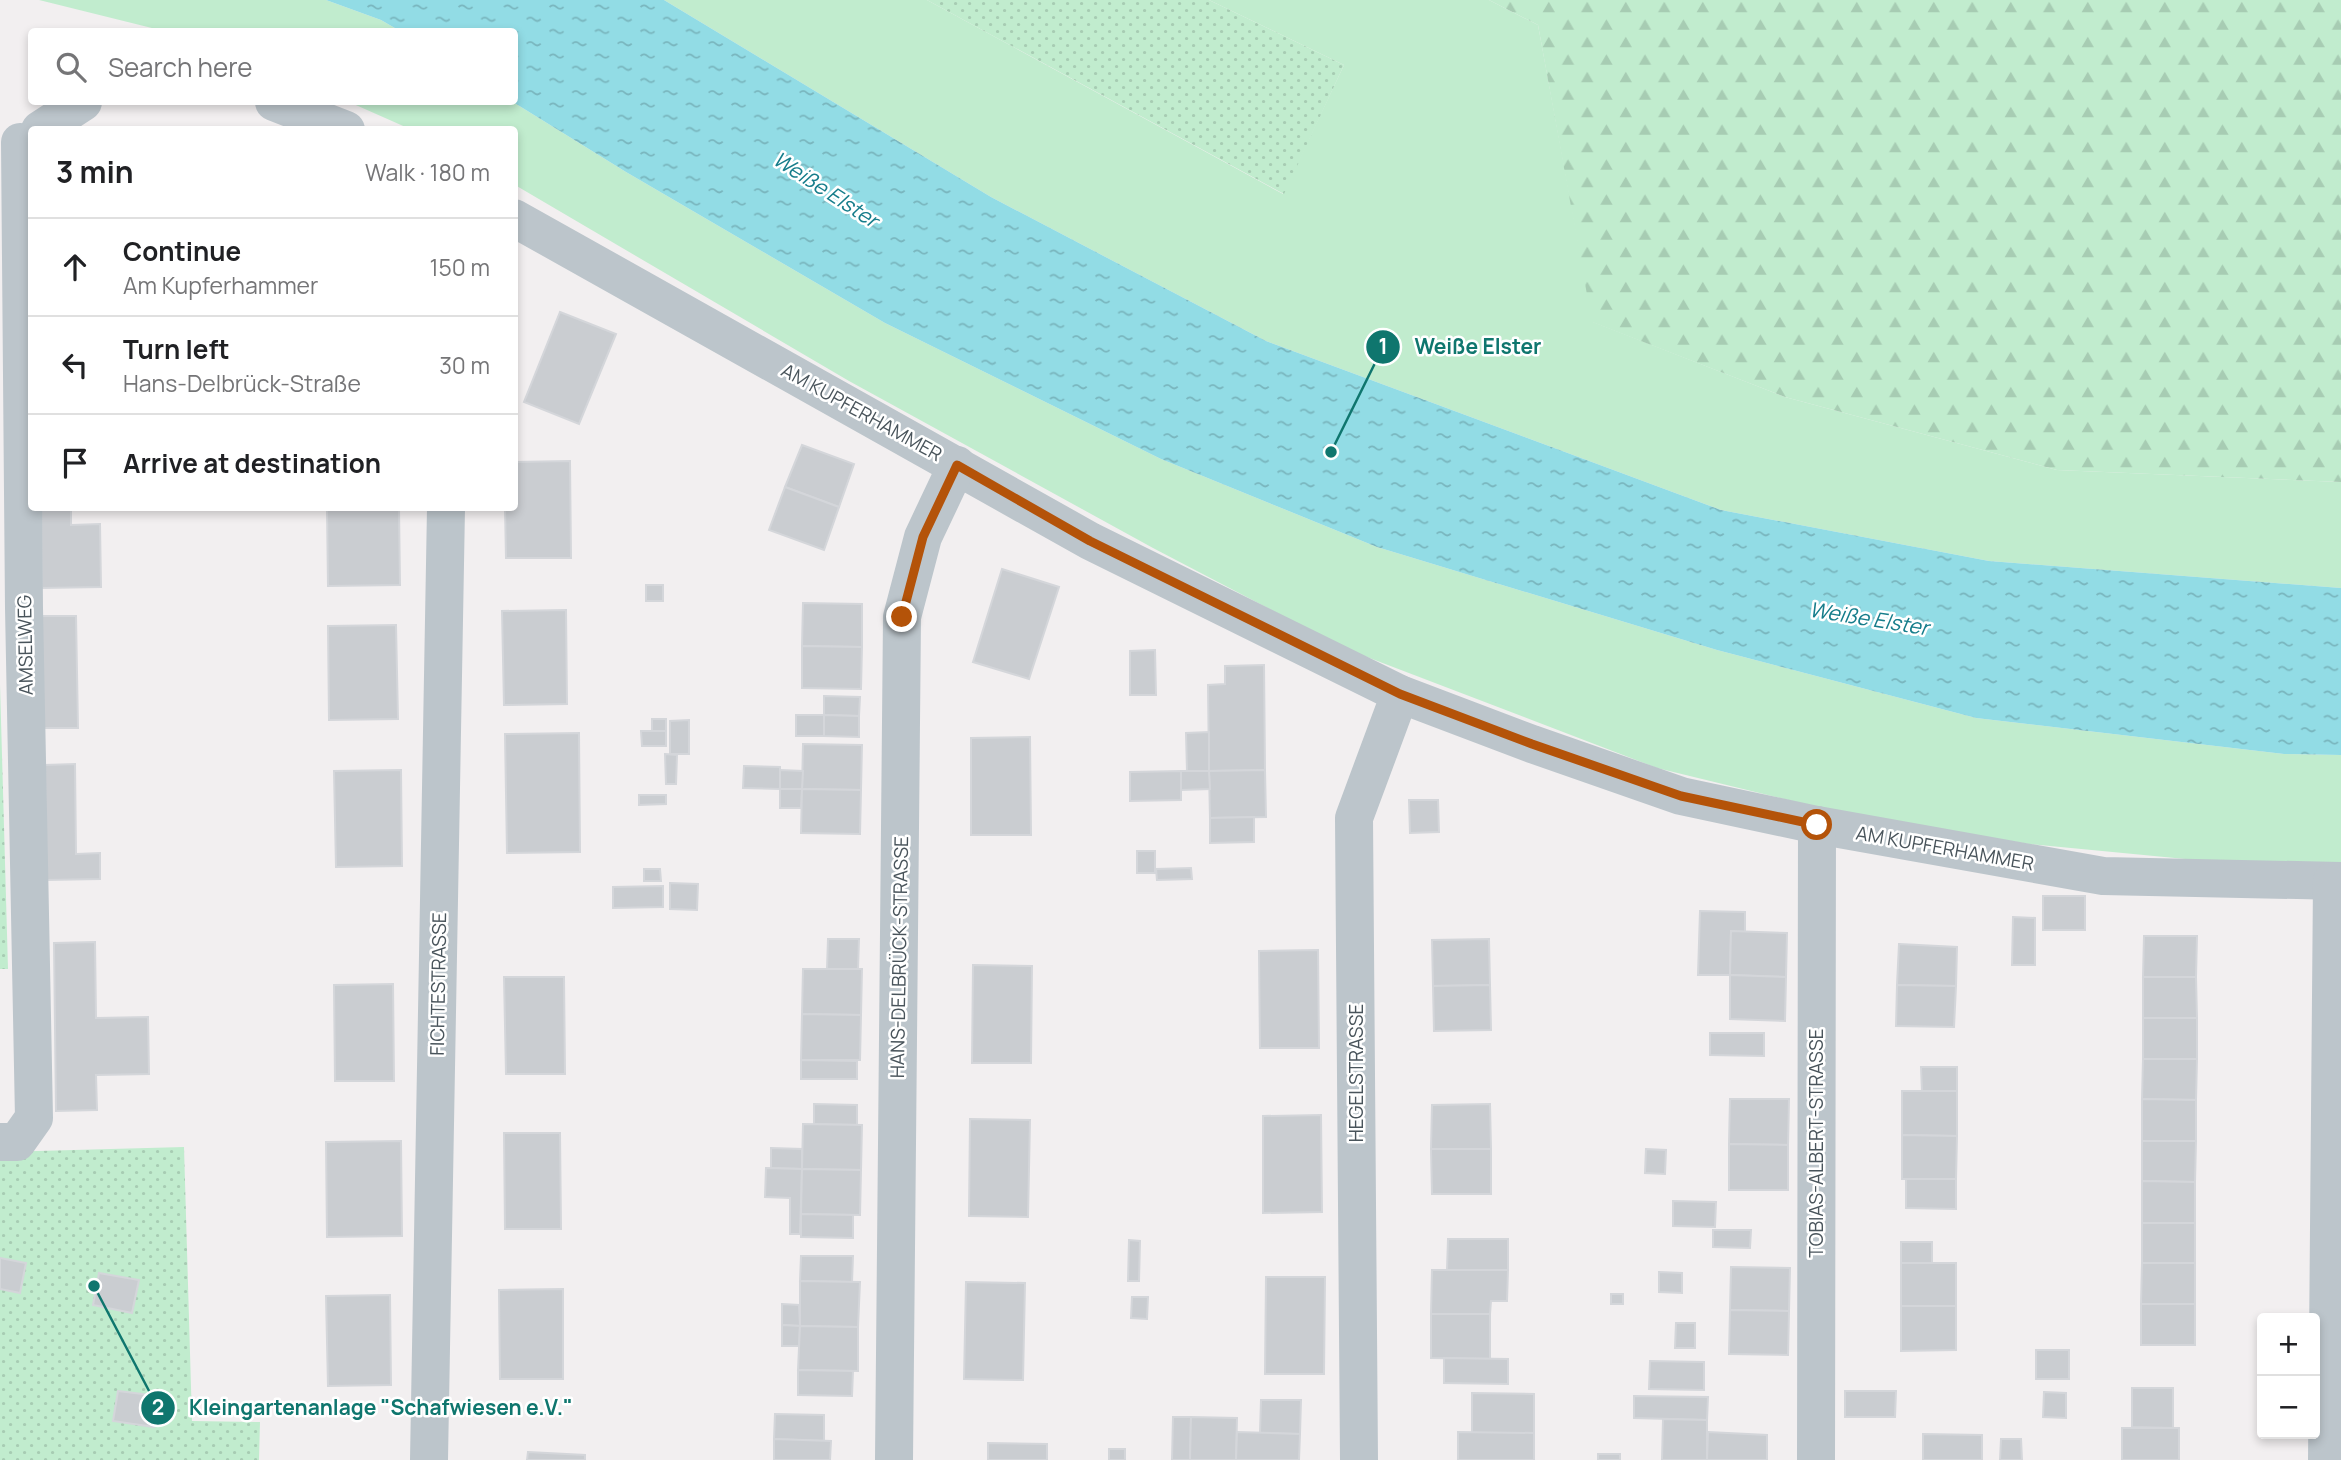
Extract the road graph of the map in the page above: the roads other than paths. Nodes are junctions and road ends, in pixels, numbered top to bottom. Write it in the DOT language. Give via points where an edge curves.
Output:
graph roads {
  1 [pos="78,105"];
  2 [pos="282,105"];
  3 [pos="43,126"];
  4 [pos="336,126"];
  5 [pos="23,138"];
  6 [pos="518,220"];
  7 [pos="957,465"];
  8 [pos="446,511"];
  9 [pos="1400,694"];
  10 [pos="1817,825"];
  11 [pos="2336,881"];
  12 [pos="9,1142"];
  13 [pos="429,1460"];
  14 [pos="894,1460"];
  15 [pos="1359,1460"];
  16 [pos="1815,1460"];
  17 [pos="2327,1460"];
  1 -- 3 [label="street"];
  2 -- 4 [label="street"];
  5 -- 12 [label="street, AMSELWEG" via="24,636 34,1118"];
  6 -- 7 [label="street, AM KUPFERHAMMER"];
  7 -- 9 [label="street, AM KUPFERHAMMER" via="1090,541"];
  7 -- 14 [label="street, HANS-DELBRÜCK-STRASSE" via="923,537 902,617"];
  8 -- 13 [label="street, FICHTESTRASSE"];
  9 -- 10 [label="street, AM KUPFERHAMMER" via="1681,796"];
  9 -- 15 [label="street, HEGELSTRASSE" via="1354,818"];
  10 -- 11 [label="street, AM KUPFERHAMMER" via="2104,876"];
  10 -- 16 [label="street, TOBIAS-ALBERT-STRASSE"];
  11 -- 17 [label="street"];
}
